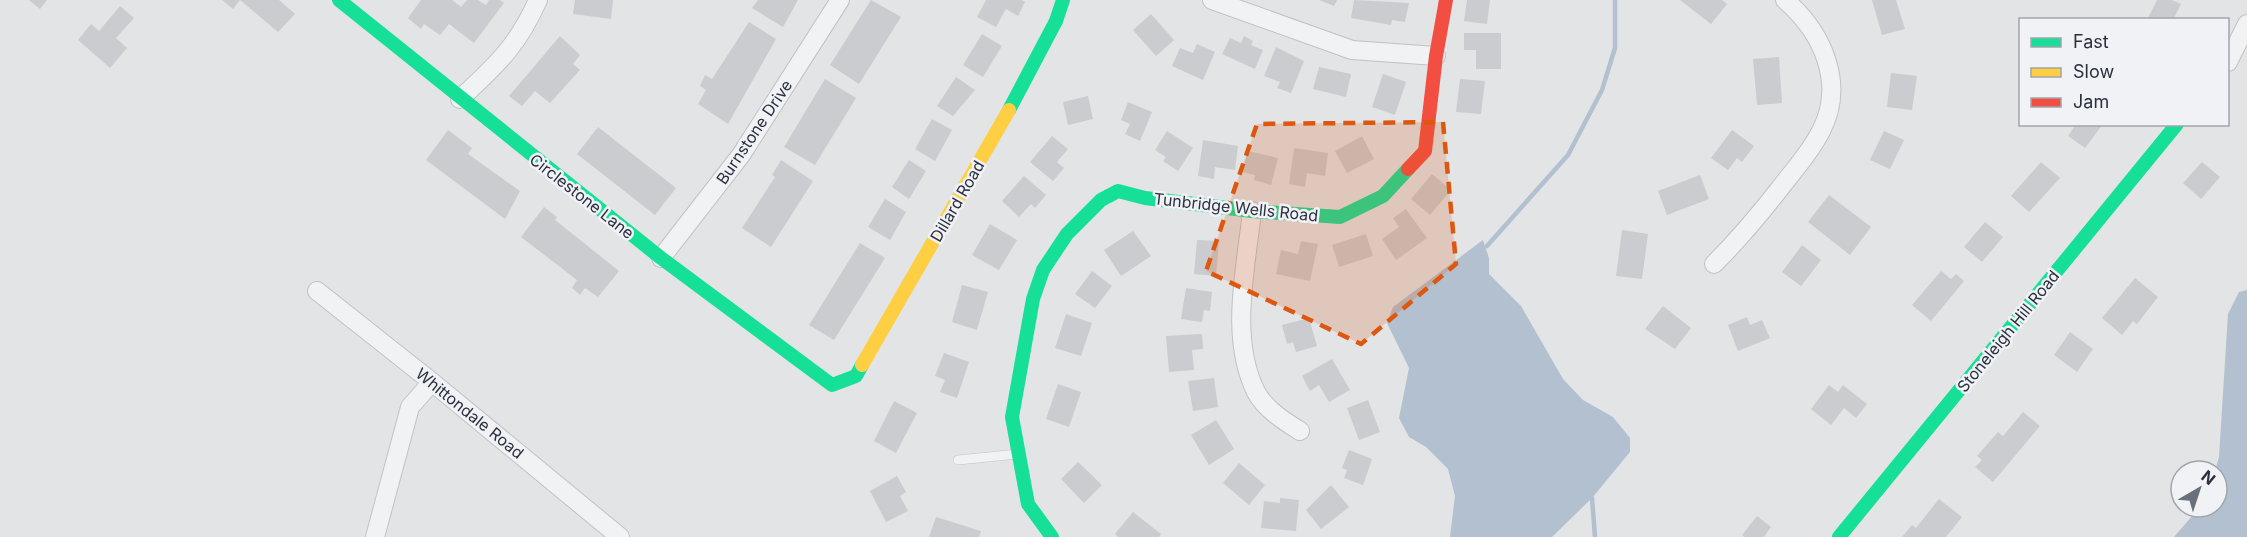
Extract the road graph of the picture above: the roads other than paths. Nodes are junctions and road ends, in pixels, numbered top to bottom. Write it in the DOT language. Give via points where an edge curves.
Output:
graph roads {
  1 [pos="339,0"];
  2 [pos="538,0"];
  3 [pos="840,0"];
  4 [pos="1064,0"];
  5 [pos="1212,0"];
  6 [pos="1446,0"];
  7 [pos="1785,0"];
  8 [pos="2247,24"];
  9 [pos="1436,56"];
  10 [pos="2229,60"];
  11 [pos="460,99"];
  12 [pos="2175,126"];
  13 [pos="1252,211"];
  14 [pos="661,258"];
  15 [pos="1714,264"];
  16 [pos="317,291"];
  17 [pos="432,382"];
  18 [pos="831,385"];
  19 [pos="1300,431"];
  20 [pos="1019,454"];
  21 [pos="958,460"];
  22 [pos="375,537"];
  23 [pos="620,537"];
  24 [pos="1052,537"];
  25 [pos="1839,537"];
  1 -- 11 [label="street, Circlestone Lane"];
  2 -- 11 [label="street" via="510,51"];
  3 -- 14 [label="street, Burnstone Drive" via="741,155"];
  4 -- 18 [label="street, Dillard Road" via="997,132 856,376"];
  5 -- 9 [label="street" via="1352,50"];
  6 -- 9 [label="street, Tunbridge Wells Road"];
  7 -- 15 [label="street" via="1804,17 1825,56 1832,91 1830,108 1800,163"];
  8 -- 10 [label="street"];
  9 -- 13 [label="street, Tunbridge Wells Road" via="1425,151 1383,196 1340,217"];
  11 -- 14 [label="street, Circlestone Lane"];
  12 -- 25 [label="street, Stoneleigh Hill Road"];
  13 -- 19 [label="street" via="1241,327 1243,355 1257,394 1276,416"];
  13 -- 20 [label="street, Tunbridge Wells Road" via="1118,191 1101,200 1067,234 1043,270 1033,299 1012,417"];
  14 -- 18 [label="street, Circlestone Lane"];
  16 -- 17 [label="street, Whittondale Road"];
  17 -- 22 [label="street" via="410,407"];
  17 -- 23 [label="street, Whittondale Road"];
  20 -- 21 [label="lane"];
  20 -- 24 [label="street, Tunbridge Wells Road" via="1028,504"];
}
